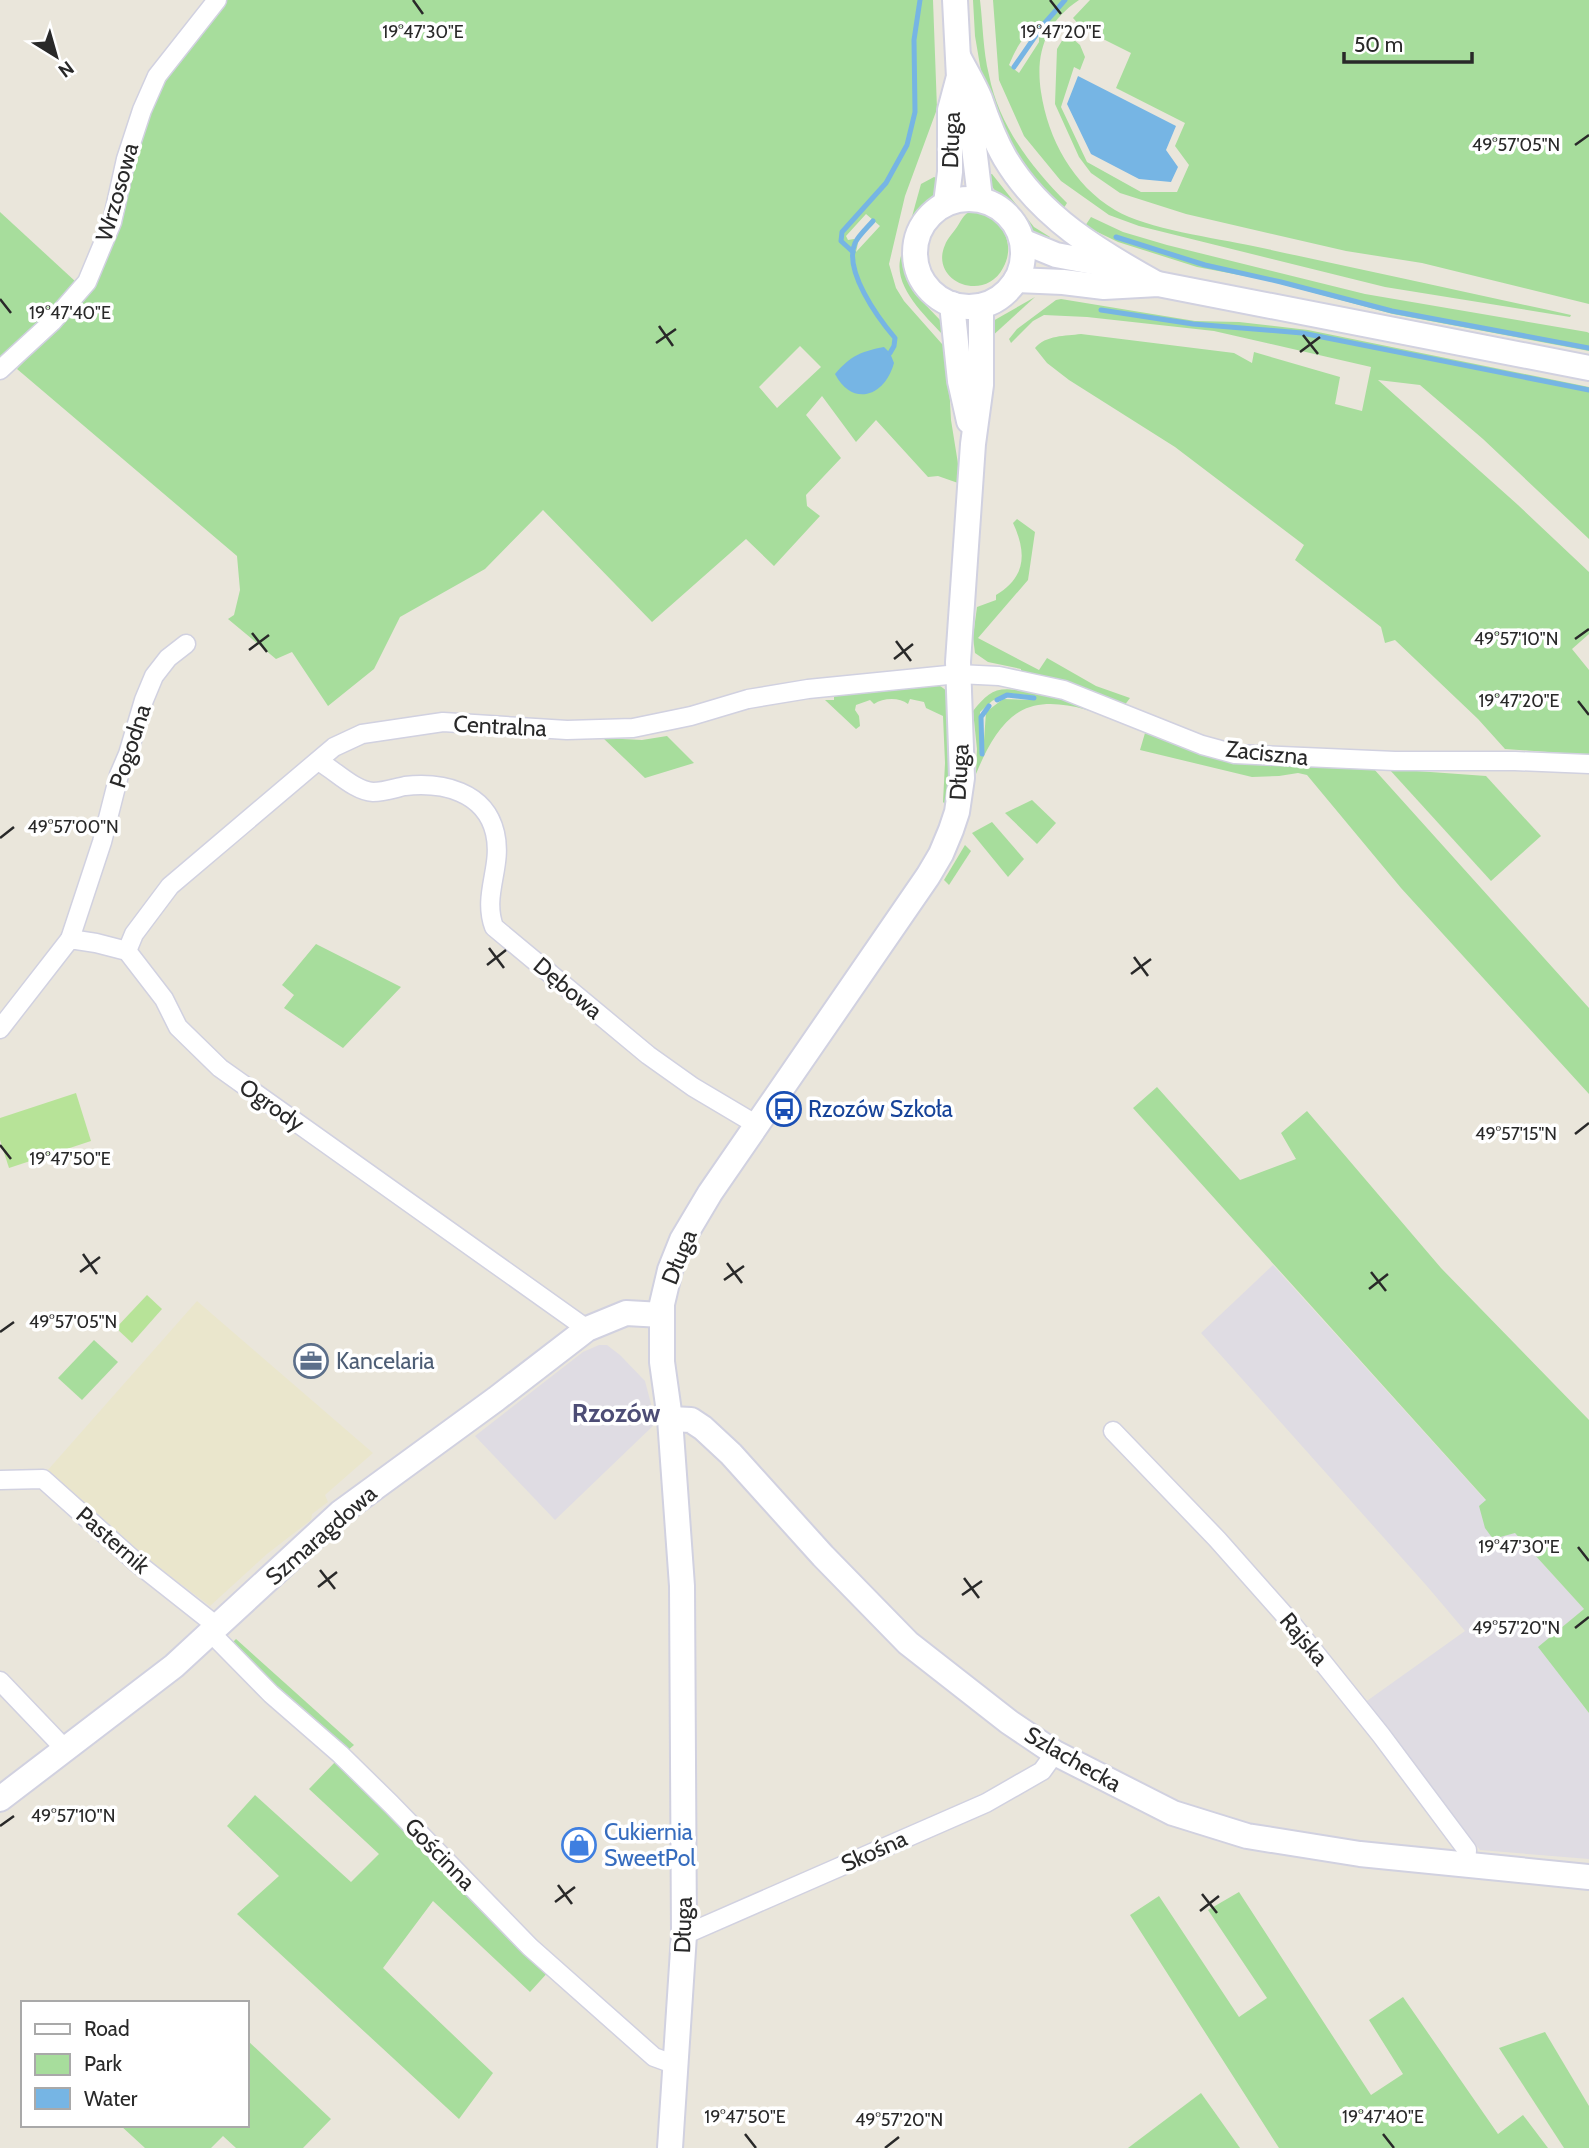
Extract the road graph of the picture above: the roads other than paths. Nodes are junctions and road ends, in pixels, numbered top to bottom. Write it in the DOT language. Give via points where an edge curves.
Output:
graph roads {
  1 [pos="217,0"];
  2 [pos="955,0"];
  3 [pos="958,67"];
  4 [pos="980,198"];
  5 [pos="946,203"];
  6 [pos="1022,241"];
  7 [pos="1127,268"];
  8 [pos="1016,280"];
  9 [pos="1157,284"];
  10 [pos="952,304"];
  11 [pos="981,306"];
  12 [pos="1589,368"];
  13 [pos="0,370"];
  14 [pos="974,444"];
  15 [pos="186,644"];
  16 [pos="958,674"];
  17 [pos="318,761"];
  18 [pos="1589,764"];
  19 [pos="70,939"];
  20 [pos="127,951"];
  21 [pos="0,1029"];
  22 [pos="757,1125"];
  23 [pos="663,1315"];
  24 [pos="587,1329"];
  25 [pos="670,1419"];
  26 [pos="1113,1431"];
  27 [pos="0,1480"];
  28 [pos="214,1630"];
  29 [pos="0,1681"];
  30 [pos="65,1749"];
  31 [pos="1055,1753"];
  32 [pos="0,1799"];
  33 [pos="1466,1865"];
  34 [pos="1589,1877"];
  35 [pos="684,1935"];
  36 [pos="676,2065"];
  37 [pos="670,2148"];
  1 -- 13 [label="street, Wrzosowa" via="157,76 126,159 112,222 87,282"];
  2 -- 3 [label="street, Długa"];
  3 -- 4 [label="street, Długa" via="970,114"];
  3 -- 5 [label="street, Długa" via="950,110"];
  3 -- 7 [label="street" via="979,99 994,138 1029,192 1046,210"];
  4 -- 5 [label="street"];
  4 -- 6 [label="street" via="1006,213"];
  5 -- 10 [label="street" via="923,223 914,255 925,286"];
  6 -- 7 [label="street" via="1056,255"];
  6 -- 8 [label="street"];
  7 -- 9 [label="street"];
  8 -- 9 [label="street" via="1104,287"];
  8 -- 11 [label="street" via="1001,296"];
  9 -- 12 [label="street"];
  10 -- 11 [label="street"];
  10 -- 14 [label="street, Długa"];
  11 -- 14 [label="street, Długa" via="981,385"];
  14 -- 16 [label="street, Długa"];
  15 -- 19 [label="street, Pogodna" via="154,676 144,700"];
  16 -- 17 [label="street, Centralna" via="808,689 633,728 567,730 443,722 362,734 334,747"];
  16 -- 18 [label="street, Zaciszna" via="999,676 1064,690 1235,754"];
  16 -- 22 [label="street, Długa" via="962,778 957,812 941,854"];
  17 -- 20 [label="street, Centralna" via="170,886 134,934"];
  17 -- 22 [label="street, Dębowa" via="373,792 423,785 477,800 487,811 498,844 488,900 494,927 648,1055"];
  19 -- 20 [label="street"];
  19 -- 21 [label="street"];
  20 -- 24 [label="street, Ogrody" via="164,999 178,1027 220,1068"];
  22 -- 23 [label="street, Długa" via="682,1240 670,1270"];
  23 -- 24 [label="street, Szmaragdowa" via="626,1313"];
  23 -- 25 [label="street, Długa" via="662,1362"];
  24 -- 28 [label="street, Szmaragdowa" via="340,1513"];
  25 -- 31 [label="street, Szlachecka" via="691,1420 703,1428 908,1643"];
  25 -- 35 [label="street, Długa" via="682,1586"];
  26 -- 33 [label="street, Rajska" via="1313,1648 1467,1850"];
  27 -- 28 [label="street, Pasternik" via="43,1479"];
  28 -- 30 [label="street, Szmaragdowa" via="142,1693"];
  28 -- 36 [label="street, Gościnna" via="271,1694 340,1754 530,1947 654,2057"];
  29 -- 30 [label="street"];
  30 -- 32 [label="street, Szmaragdowa"];
  31 -- 33 [label="street, Szlachecka" via="1173,1813 1247,1836"];
  31 -- 35 [label="street, Skośna" via="1042,1772 986,1803"];
  33 -- 34 [label="street, Szlachecka"];
  35 -- 36 [label="street, Długa"];
  36 -- 37 [label="street, Długa"];
}
